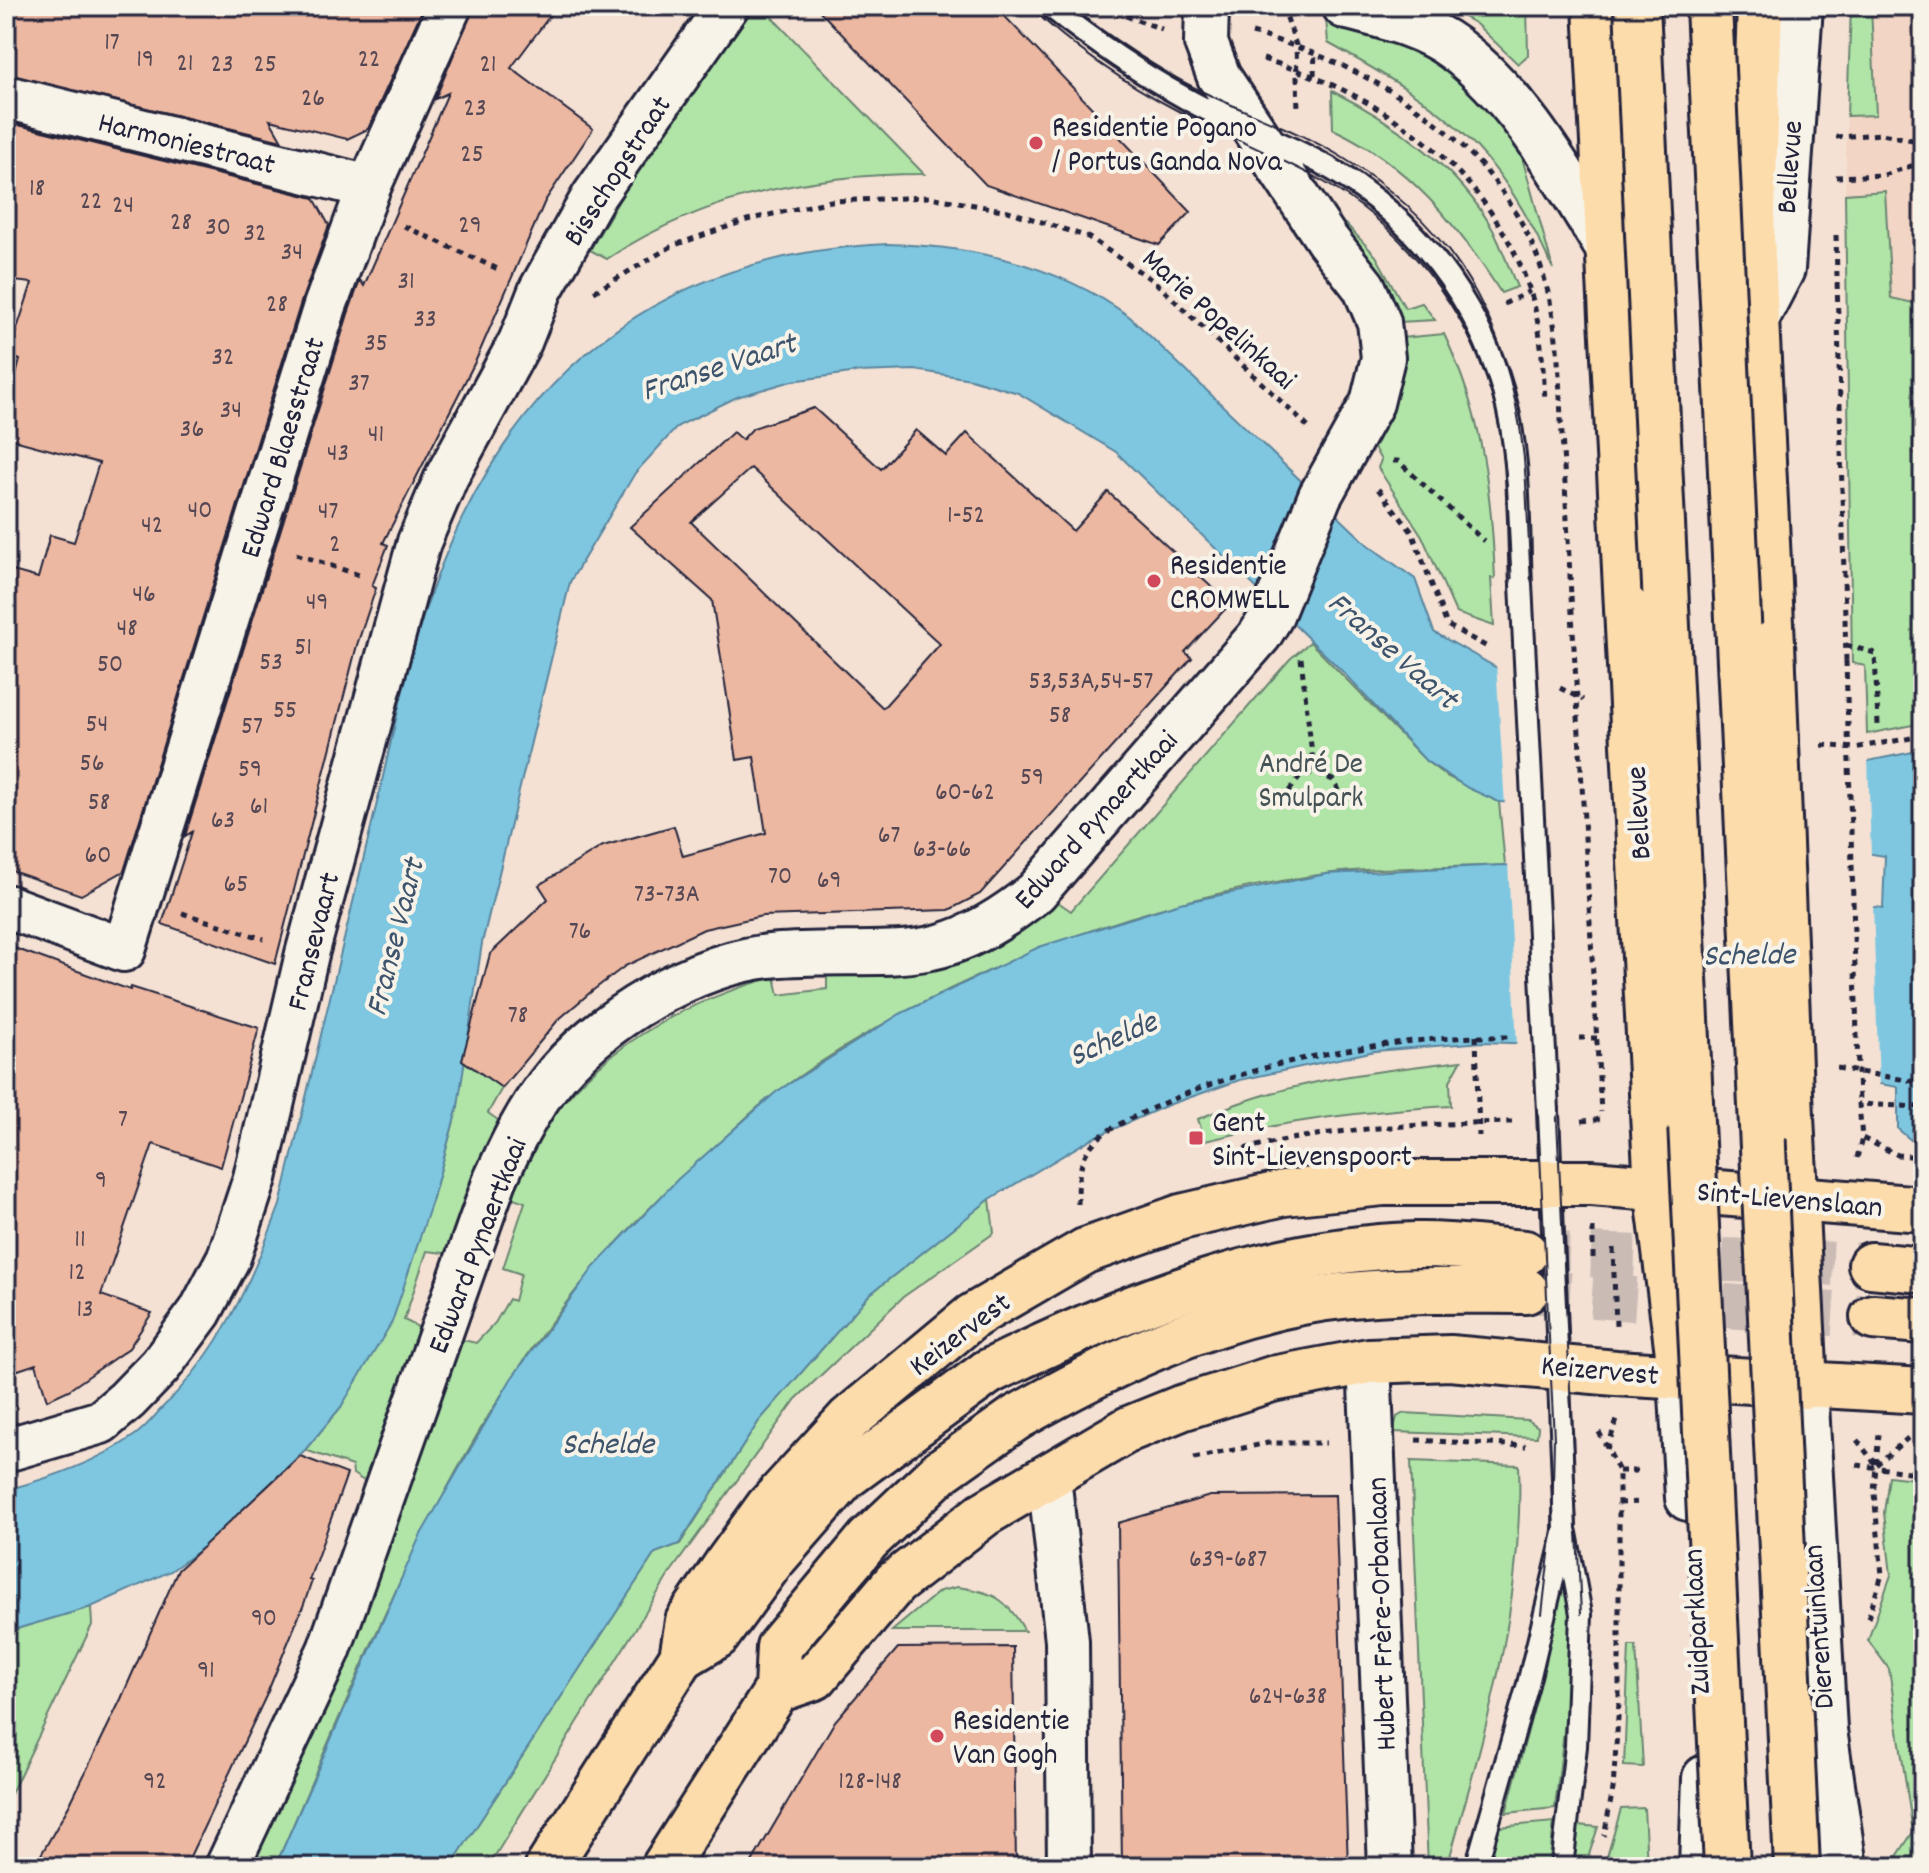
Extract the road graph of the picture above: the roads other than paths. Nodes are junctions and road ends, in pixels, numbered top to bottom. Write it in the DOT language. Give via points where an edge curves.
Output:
graph roads {
  1 [pos="450,6"];
  2 [pos="727,6"];
  3 [pos="1049,6"];
  4 [pos="1207,6"];
  5 [pos="1345,6"];
  6 [pos="1596,6"];
  7 [pos="1637,6"];
  8 [pos="1694,6"];
  9 [pos="1709,6"];
  10 [pos="1760,6"];
  11 [pos="1800,6"];
  12 [pos="6,97"];
  13 [pos="1258,133"];
  14 [pos="365,197"];
  15 [pos="1752,237"];
  16 [pos="1608,248"];
  17 [pos="1754,323"];
  18 [pos="520,342"];
  19 [pos="6,906"];
  20 [pos="1551,1182"];
  21 [pos="1657,1188"];
  22 [pos="1795,1199"];
  23 [pos="1923,1209"];
  24 [pos="1871,1265"];
  25 [pos="1923,1270"];
  26 [pos="1873,1317"];
  27 [pos="1923,1321"];
  28 [pos="1369,1361"];
  29 [pos="1560,1366"];
  30 [pos="1681,1377"];
  31 [pos="1805,1386"];
  32 [pos="1923,1391"];
  33 [pos="6,1450"];
  34 [pos="1049,1476"];
  35 [pos="1565,1529"];
  36 [pos="682,1657"];
  37 [pos="777,1690"];
  38 [pos="227,1867"];
  39 [pos="548,1867"];
  40 [pos="664,1867"];
  41 [pos="1069,1867"];
  42 [pos="1390,1867"];
  43 [pos="1476,1867"];
  44 [pos="1562,1867"];
  45 [pos="1702,1867"];
  46 [pos="1727,1867"];
  47 [pos="1797,1867"];
  48 [pos="1844,1867"];
  1 -- 14 [label="street, Edward Blaesstraat"];
  2 -- 18 [label="street, Bisschopstraat" via="593,197 541,289"];
  3 -- 13 [label="lane, Edward Pynaertkaai" via="1140,72"];
  4 -- 13 [label="street, Edward Pynaertkaai" via="1206,43 1219,77"];
  5 -- 16 [label="street" via="1397,19 1452,47 1497,85 1549,154"];
  6 -- 16 [label="main road, Bellevue"];
  7 -- 46 [label="main road, bridge"];
  8 -- 15 [label="street" via="1706,178"];
  9 -- 47 [label="main road, bridge"];
  10 -- 15 [label="main road, Bellevue"];
  11 -- 17 [label="street, Bellevue" via="1782,269"];
  12 -- 14 [label="street, Harmoniestraat"];
  13 -- 20 [label="lane, Edward Pynaertkaai, bridge" via="1368,193 1406,226 1438,261 1489,350 1512,436"];
  13 -- 38 [label="street, Edward Pynaertkaai" via="1364,287 1379,322 1383,358 1372,403 1320,496 1259,635 1036,892 1008,915 935,950 779,955 730,962 618,1019 549,1084 520,1126 495,1180 329,1650"];
  14 -- 19 [label="street, Edward Blaesstraat" via="325,306 124,950"];
  15 -- 17 [label="main road, Bellevue"];
  16 -- 21 [label="main road, Bellevue, bridge"];
  17 -- 22 [label="main road, Bellevue, bridge"];
  18 -- 33 [label="street, Fransevaart" via="447,476 419,542 307,954 255,1178 229,1257 200,1312 160,1366 101,1422"];
  20 -- 21 [label="main road, Keizervest"];
  20 -- 29 [label="lane"];
  20 -- 36 [label="main road, Keizervest" via="1383,1183 1284,1193 1181,1217 1085,1251 973,1316 849,1419 778,1495 726,1565 688,1621"];
  21 -- 22 [label="main road, Sint-Lievenslaan"];
  21 -- 30 [label="main road, Bellevue"];
  22 -- 23 [label="main road, Sint-Lievenslaan"];
  22 -- 31 [label="main road, Bellevue"];
  24 -- 25 [label="main road"];
  26 -- 27 [label="main road"];
  28 -- 29 [label="main road, Keizervest" via="1450,1358"];
  28 -- 34 [label="main road, Keizervest" via="1272,1379 1181,1408 1129,1429"];
  28 -- 42 [label="street, Hubert Frère-Orbanlaan"];
  29 -- 30 [label="main road, Keizervest"];
  29 -- 35 [label="lane"];
  30 -- 31 [label="main road"];
  30 -- 45 [label="street, Zuidparklaan" via="1706,1789"];
  31 -- 32 [label="main road"];
  31 -- 48 [label="street, Dierentuinlaan" via="1824,1730"];
  34 -- 37 [label="main road, Keizervest" via="984,1514 895,1583 815,1677"];
  34 -- 41 [label="street" via="1067,1641"];
  35 -- 43 [label="lane"];
  35 -- 44 [label="lane" via="1581,1614 1576,1746"];
  36 -- 37 [label="main road" via="717,1636 770,1563 845,1477 988,1372 1096,1320 1194,1285 1322,1255 1416,1245 1525,1272 1303,1302 1218,1323 1148,1348 1016,1418 941,1471 868,1540 779,1647"];
  36 -- 39 [label="main road, Keizervest"];
  37 -- 40 [label="main road"];
}
